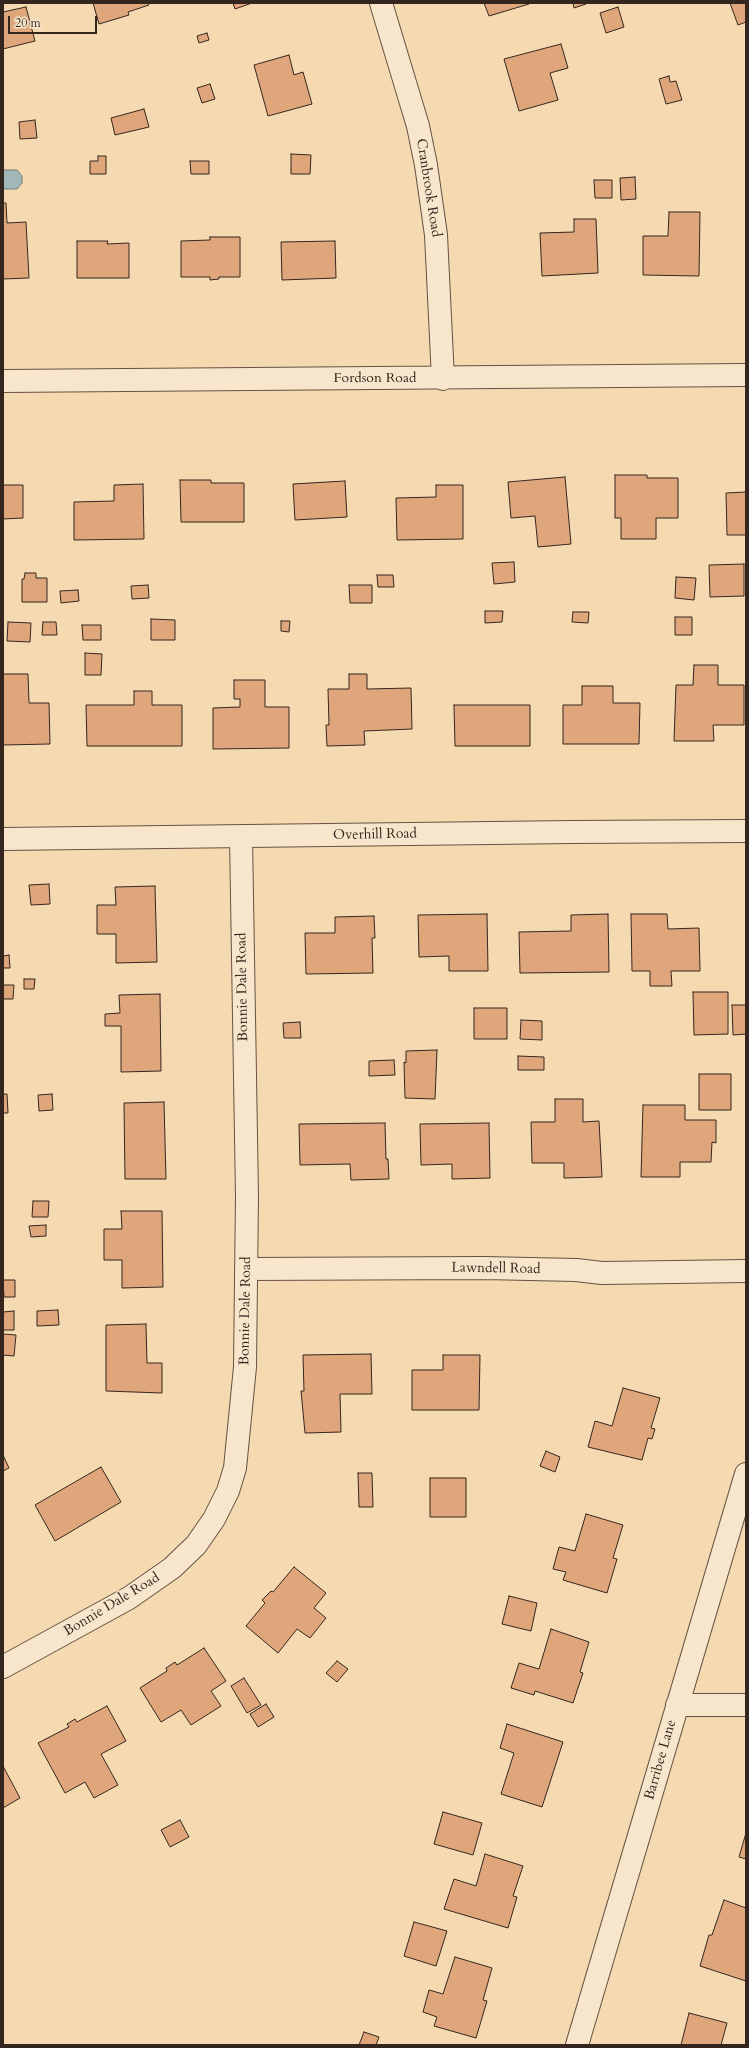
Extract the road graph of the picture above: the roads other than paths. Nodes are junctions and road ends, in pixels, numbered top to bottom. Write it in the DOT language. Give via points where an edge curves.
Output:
graph roads {
  1 [pos="381,3"];
  2 [pos="746,375"];
  3 [pos="443,379"];
  4 [pos="3,382"];
  5 [pos="746,832"];
  6 [pos="241,837"];
  7 [pos="3,839"];
  8 [pos="246,1269"];
  9 [pos="746,1271"];
  10 [pos="746,1474"];
  11 [pos="3,1667"];
  12 [pos="678,1705"];
  13 [pos="746,1705"];
  14 [pos="577,2045"];
  1 -- 3 [label="street, Cranbrook Road" via="418,126 426,165 436,234"];
  2 -- 3 [label="street, Fordson Road"];
  3 -- 4 [label="street, Fordson Road"];
  5 -- 6 [label="street, Overhill Road"];
  6 -- 7 [label="street, Overhill Road"];
  6 -- 8 [label="street, Bonnie Dale Road"];
  8 -- 9 [label="street, Lawndell Road" via="484,1268 602,1273"];
  8 -- 11 [label="street, Bonnie Dale Road" via="245,1367 235,1468 228,1491 214,1520 196,1544 172,1568 129,1598"];
  10 -- 12 [label="street, Barribee Lane"];
  12 -- 13 [label="street"];
  12 -- 14 [label="street, Barribee Lane"];
}
